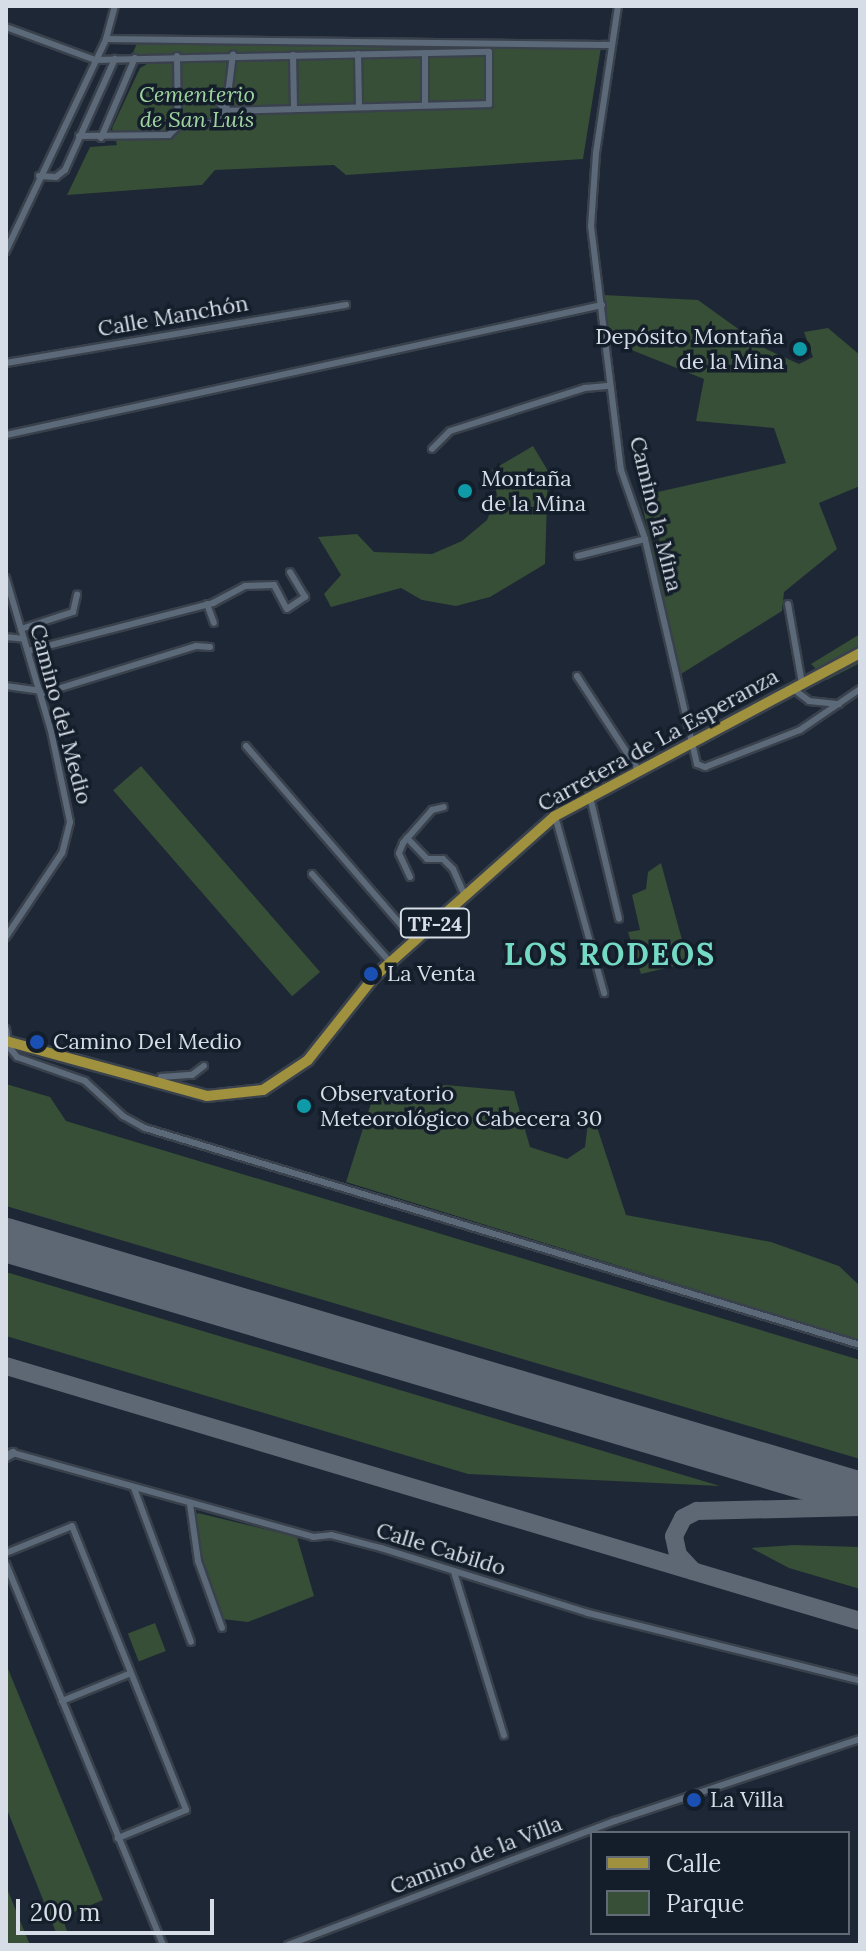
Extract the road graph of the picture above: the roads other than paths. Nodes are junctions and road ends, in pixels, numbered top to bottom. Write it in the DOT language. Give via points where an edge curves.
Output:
graph roads {
  1 [pos="115,6"];
  2 [pos="618,6"];
  3 [pos="6,27"];
  4 [pos="106,39"];
  5 [pos="612,45"];
  6 [pos="425,53"];
  7 [pos="233,54"];
  8 [pos="358,54"];
  9 [pos="293,55"];
  10 [pos="177,56"];
  11 [pos="135,58"];
  12 [pos="115,59"];
  13 [pos="95,60"];
  14 [pos="177,99"];
  15 [pos="425,105"];
  16 [pos="359,107"];
  17 [pos="294,109"];
  18 [pos="226,111"];
  19 [pos="178,126"];
  20 [pos="79,136"];
  21 [pos="101,138"];
  22 [pos="39,176"];
  23 [pos="6,251"];
  24 [pos="346,305"];
  25 [pos="602,305"];
  26 [pos="6,363"];
  27 [pos="610,386"];
  28 [pos="6,435"];
  29 [pos="432,449"];
  30 [pos="645,539"];
  31 [pos="578,556"];
  32 [pos="290,572"];
  33 [pos="6,578"];
  34 [pos="77,594"];
  35 [pos="9,602"];
  36 [pos="207,604"];
  37 [pos="788,604"];
  38 [pos="214,623"];
  39 [pos="21,629"];
  40 [pos="6,637"];
  41 [pos="24,639"];
  42 [pos="210,647"];
  43 [pos="28,651"];
  44 [pos="860,653"];
  45 [pos="577,676"];
  46 [pos="6,686"];
  47 [pos="797,686"];
  48 [pos="41,693"];
  49 [pos="858,693"];
  50 [pos="839,704"];
  51 [pos="692,743"];
  52 [pos="246,746"];
  53 [pos="639,771"];
  54 [pos="590,797"];
  55 [pos="444,807"];
  56 [pos="555,816"];
  57 [pos="407,838"];
  58 [pos="312,874"];
  59 [pos="410,877"];
  60 [pos="465,896"];
  61 [pos="619,919"];
  62 [pos="6,937"];
  63 [pos="415,941"];
  64 [pos="391,963"];
  65 [pos="604,993"];
  66 [pos="6,1029"];
  67 [pos="7,1041"];
  68 [pos="204,1066"];
  69 [pos="157,1084"];
  70 [pos="860,1345"];
  71 [pos="10,1455"];
  72 [pos="134,1487"];
  73 [pos="190,1504"];
  74 [pos="6,1553"];
  75 [pos="6,1564"];
  76 [pos="454,1572"];
  77 [pos="222,1628"];
  78 [pos="191,1642"];
  79 [pos="131,1673"];
  80 [pos="860,1681"];
  81 [pos="62,1701"];
  82 [pos="504,1736"];
  83 [pos="860,1739"];
  84 [pos="118,1838"];
  85 [pos="163,1945"];
  86 [pos="288,1945"];
  1 -- 4 [label="street"];
  2 -- 5 [label="street, Camino la Mina"];
  3 -- 13 [label="street"];
  4 -- 5 [label="street"];
  4 -- 13 [label="street"];
  5 -- 25 [label="street, Camino la Mina" via="590,208"];
  6 -- 8 [label="street"];
  6 -- 15 [label="street"];
  6 -- 15 [label="street" via="489,52 489,104"];
  7 -- 9 [label="street"];
  7 -- 10 [label="street"];
  7 -- 18 [label="street"];
  8 -- 9 [label="street"];
  8 -- 16 [label="street"];
  9 -- 17 [label="street"];
  10 -- 11 [label="street"];
  10 -- 14 [label="street"];
  11 -- 12 [label="street"];
  11 -- 21 [label="street"];
  12 -- 13 [label="street"];
  12 -- 20 [label="street"];
  13 -- 22 [label="street"];
  14 -- 18 [label="street" via="217,100"];
  14 -- 19 [label="street"];
  15 -- 16 [label="street"];
  16 -- 17 [label="street"];
  17 -- 18 [label="street"];
  18 -- 19 [label="street" via="213,125"];
  19 -- 21 [label="street" via="169,135"];
  20 -- 21 [label="street"];
  20 -- 22 [label="street" via="61,175"];
  22 -- 23 [label="street"];
  24 -- 26 [label="street, Calle Manchón"];
  25 -- 27 [label="street, Camino la Mina"];
  25 -- 28 [label="street"];
  27 -- 29 [label="street" via="585,388 450,431"];
  27 -- 30 [label="street, Camino la Mina" via="621,470"];
  30 -- 31 [label="street"];
  30 -- 51 [label="street, Camino la Mina"];
  32 -- 36 [label="street" via="305,597 287,609 270,583 241,587 231,597"];
  33 -- 35 [label="street, Camino del Medio"];
  34 -- 39 [label="street" via="73,612"];
  35 -- 39 [label="street, Camino del Medio"];
  36 -- 38 [label="street"];
  36 -- 43 [label="street"];
  37 -- 47 [label="street"];
  39 -- 41 [label="street, Camino del Medio"];
  40 -- 41 [label="street"];
  41 -- 43 [label="street, Camino del Medio"];
  42 -- 48 [label="street" via="196,646"];
  43 -- 48 [label="street, Camino del Medio"];
  44 -- 47 [label="main road, Carretera de La Esperanza / TF-24"];
  45 -- 53 [label="street"];
  46 -- 48 [label="street"];
  47 -- 50 [label="street" via="809,701"];
  47 -- 51 [label="main road, Carretera de La Esperanza / TF-24"];
  48 -- 62 [label="street, Camino del Medio" via="66,789 69,836"];
  49 -- 50 [label="street"];
  50 -- 51 [label="street" via="800,730 705,767 697,764"];
  51 -- 53 [label="main road, Carretera de La Esperanza / TF-24"];
  52 -- 63 [label="street"];
  53 -- 54 [label="main road, Carretera de La Esperanza / TF-24"];
  54 -- 56 [label="main road, Carretera de La Esperanza / TF-24"];
  54 -- 61 [label="street"];
  55 -- 57 [label="street" via="432,810"];
  56 -- 60 [label="main road, Carretera de La Esperanza / TF-24"];
  56 -- 65 [label="street"];
  57 -- 59 [label="street" via="399,853"];
  57 -- 60 [label="street" via="427,859 443,859 457,872"];
  58 -- 64 [label="street"];
  60 -- 63 [label="main road, Carretera de La Esperanza / TF-24"];
  63 -- 64 [label="main road, Carretera de La Esperanza / TF-24"];
  64 -- 69 [label="main road, Carretera de La Esperanza / TF-24" via="308,1060 271,1086 225,1097"];
  66 -- 67 [label="street"];
  67 -- 69 [label="main road, Carretera de La Esperanza / TF-24"];
  67 -- 70 [label="street" via="17,1057 85,1081 123,1116 145,1128"];
  68 -- 69 [label="street" via="192,1075 161,1077"];
  71 -- 72 [label="street, Calle Cabildo"];
  72 -- 73 [label="street, Calle Cabildo"];
  72 -- 78 [label="street"];
  73 -- 76 [label="street, Calle Cabildo" via="313,1537 331,1535"];
  73 -- 77 [label="street" via="198,1561"];
  74 -- 79 [label="street" via="72,1526"];
  75 -- 81 [label="street"];
  76 -- 80 [label="street, Calle Cabildo" via="588,1613"];
  76 -- 82 [label="street"];
  79 -- 81 [label="street"];
  79 -- 84 [label="street" via="186,1810"];
  81 -- 84 [label="street"];
  83 -- 86 [label="street, Camino de la Villa" via="613,1822"];
  84 -- 85 [label="street"];
}
